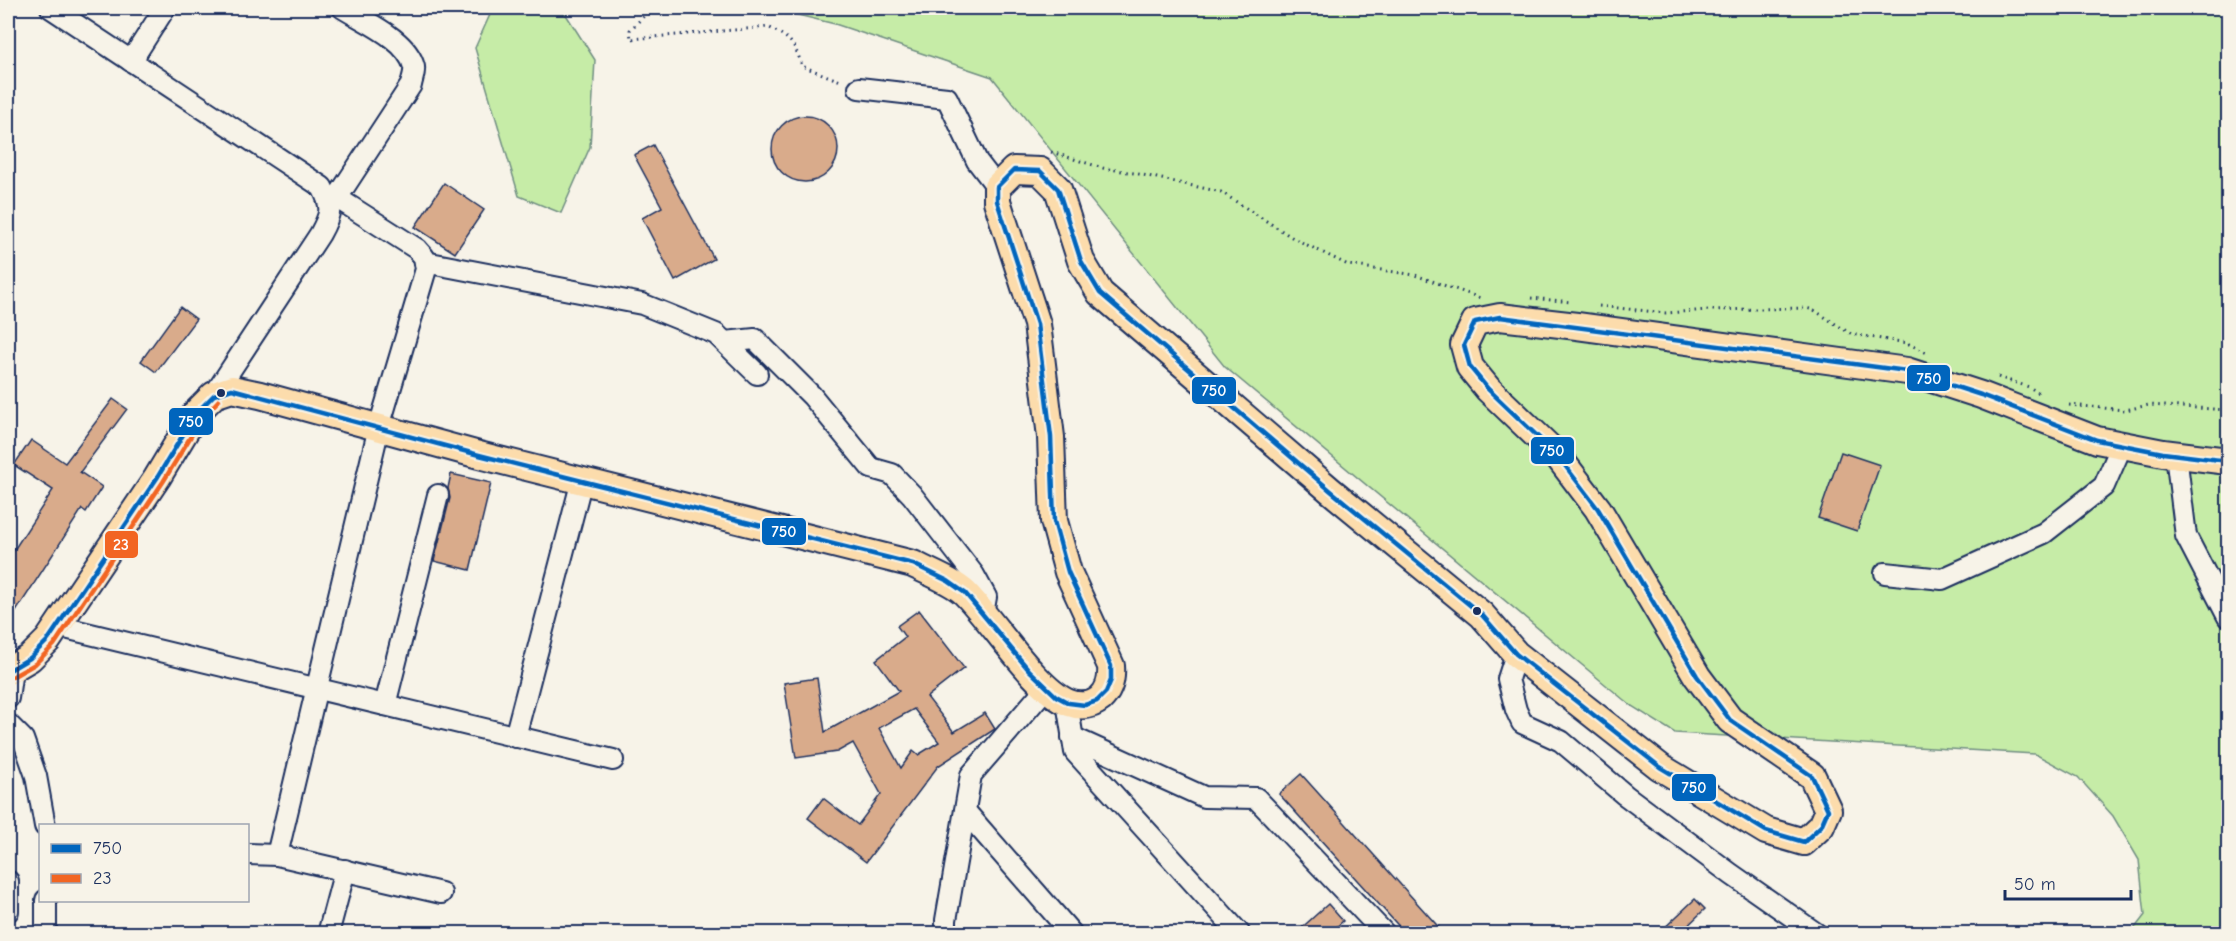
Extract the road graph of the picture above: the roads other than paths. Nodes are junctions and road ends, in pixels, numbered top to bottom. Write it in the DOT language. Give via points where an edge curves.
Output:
graph roads {
  1 [pos="51,8"];
  2 [pos="165,8"];
  3 [pos="343,8"];
  4 [pos="131,61"];
  5 [pos="859,88"];
  6 [pos="997,187"];
  7 [pos="333,199"];
  8 [pos="425,262"];
  9 [pos="725,342"];
  10 [pos="757,374"];
  11 [pos="214,395"];
  12 [pos="379,427"];
  13 [pos="2122,445"];
  14 [pos="2176,455"];
  15 [pos="2229,461"];
  16 [pos="582,480"];
  17 [pos="438,495"];
  18 [pos="1885,573"];
  19 [pos="983,614"];
  20 [pos="2229,617"];
  21 [pos="57,627"];
  22 [pos="1516,654"];
  23 [pos="10,671"];
  24 [pos="1046,688"];
  25 [pos="317,689"];
  26 [pos="8,698"];
  27 [pos="1067,702"];
  28 [pos="385,705"];
  29 [pos="8,724"];
  30 [pos="515,737"];
  31 [pos="1072,737"];
  32 [pos="613,760"];
  33 [pos="965,811"];
  34 [pos="45,824"];
  35 [pos="249,854"];
  36 [pos="277,855"];
  37 [pos="345,870"];
  38 [pos="8,881"];
  39 [pos="441,893"];
  40 [pos="46,902"];
  41 [pos="8,911"];
  42 [pos="46,933"];
  43 [pos="328,933"];
  44 [pos="946,933"];
  45 [pos="1072,933"];
  46 [pos="1240,933"];
  47 [pos="1385,933"];
  48 [pos="1817,933"];
  1 -- 4 [label="street"];
  2 -- 4 [label="street"];
  3 -- 7 [label="street" via="399,42 414,69 411,85"];
  4 -- 7 [label="street"];
  5 -- 6 [label="street" via="947,98 977,161"];
  6 -- 22 [label="main road" via="1014,170 1040,171 1059,189 1081,261 1100,293 1482,615"];
  6 -- 27 [label="main road" via="997,201 1037,324 1051,437 1054,521 1068,572 1111,666 1110,686 1105,695 1087,705"];
  7 -- 8 [label="street" via="417,249"];
  7 -- 11 [label="street" via="320,234"];
  8 -- 9 [label="street" via="642,304 716,334"];
  8 -- 12 [label="street"];
  9 -- 10 [label="street"];
  9 -- 19 [label="street" via="755,339 812,396 871,468 892,474 912,495 974,575 986,597"];
  11 -- 12 [label="main road" via="232,389"];
  11 -- 21 [label="main road" via="196,413"];
  12 -- 16 [label="main road"];
  12 -- 25 [label="street"];
  13 -- 14 [label="main road"];
  13 -- 18 [label="street" via="2104,486 2044,533 1942,579"];
  13 -- 22 [label="main road" via="2097,440 1907,371 1577,326 1500,318 1474,322 1464,345 1470,367 1557,455 1598,509 1697,676 1730,720 1812,776 1828,810 1821,826 1804,842 1766,831 1660,767"];
  14 -- 15 [label="main road"];
  14 -- 20 [label="street" via="2186,536"];
  16 -- 19 [label="main road" via="913,564 964,591"];
  16 -- 30 [label="street"];
  17 -- 28 [label="street"];
  19 -- 24 [label="main road"];
  21 -- 23 [label="main road" via="30,658"];
  21 -- 25 [label="street"];
  22 -- 48 [label="street" via="1508,679 1522,723 1561,741 1625,795"];
  23 -- 26 [label="street"];
  24 -- 27 [label="main road"];
  24 -- 33 [label="street" via="971,775"];
  25 -- 28 [label="street"];
  25 -- 36 [label="street"];
  27 -- 31 [label="street"];
  28 -- 30 [label="street"];
  29 -- 34 [label="street" via="23,739 36,776"];
  30 -- 32 [label="street"];
  31 -- 46 [label="street" via="1075,752"];
  31 -- 47 [label="street" via="1204,797 1256,798"];
  33 -- 44 [label="street"];
  33 -- 45 [label="street"];
  35 -- 36 [label="street"];
  36 -- 37 [label="street"];
  37 -- 39 [label="street"];
  37 -- 43 [label="street"];
  38 -- 41 [label="street"];
  40 -- 42 [label="street"];
}
